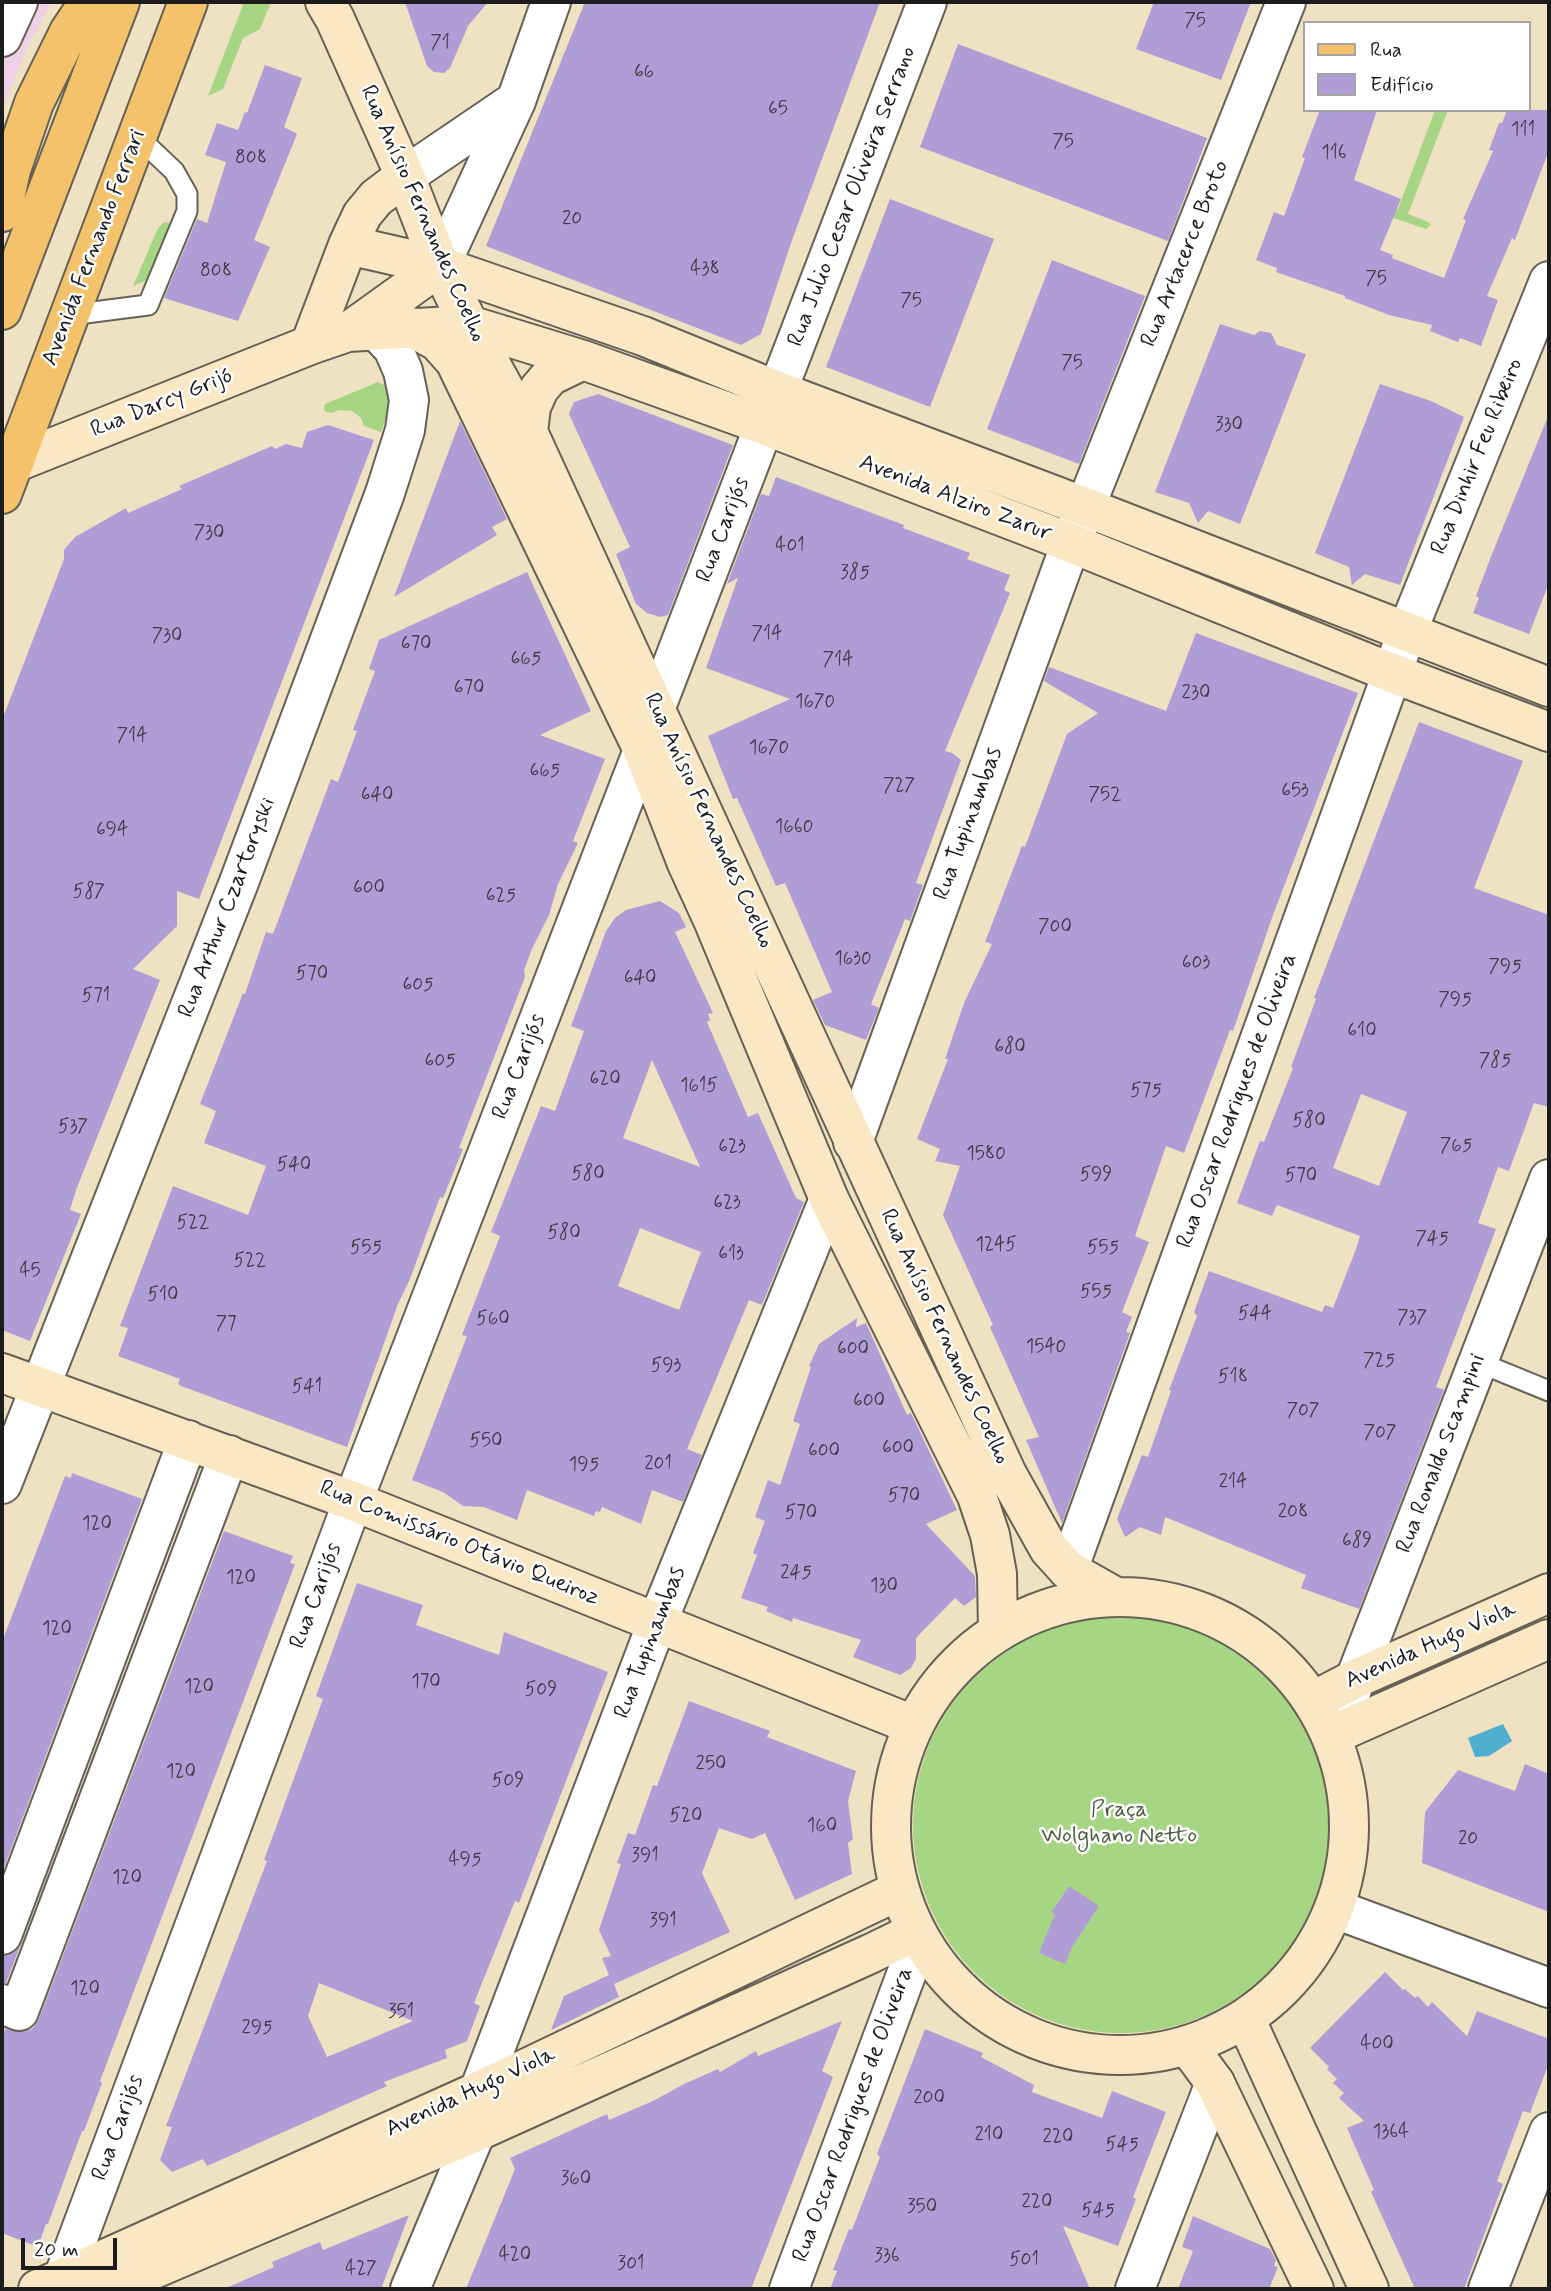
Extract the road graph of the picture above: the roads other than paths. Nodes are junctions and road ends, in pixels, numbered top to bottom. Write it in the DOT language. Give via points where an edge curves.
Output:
graph roads {
  1 [pos="18,2"];
  2 [pos="89,2"];
  3 [pos="120,2"];
  4 [pos="188,2"];
  5 [pos="551,2"];
  6 [pos="927,2"];
  7 [pos="1286,2"];
  8 [pos="331,8"];
  9 [pos="2,37"];
  10 [pos="516,101"];
  11 [pos="137,136"];
  12 [pos="405,176"];
  13 [pos="2,212"];
  14 [pos="348,245"];
  15 [pos="440,266"];
  16 [pos="1549,281"];
  17 [pos="2,310"];
  18 [pos="70,315"];
  19 [pos="469,325"];
  20 [pos="379,330"];
  21 [pos="310,345"];
  22 [pos="583,359"];
  23 [pos="771,408"];
  24 [pos="528,432"];
  25 [pos="8,478"];
  26 [pos="1085,507"];
  27 [pos="1071,543"];
  28 [pos="1407,632"];
  29 [pos="1392,673"];
  30 [pos="1549,687"];
  31 [pos="656,707"];
  32 [pos="1549,732"];
  33 [pos="643,750"];
  34 [pos="718,887"];
  35 [pos="765,946"];
  36 [pos="729,958"];
  37 [pos="853,1142"];
  38 [pos="1549,1179"];
  39 [pos="829,1199"];
  40 [pos="1478,1362"];
  41 [pos="2,1373"];
  42 [pos="40,1386"];
  43 [pos="1549,1391"];
  44 [pos="188,1440"];
  45 [pos="229,1455"];
  46 [pos="2,1484"];
  47 [pos="353,1501"];
  48 [pos="1068,1570"];
  49 [pos="1549,1593"];
  50 [pos="1114,1597"];
  51 [pos="657,1623"];
  52 [pos="998,1632"];
  53 [pos="1549,1639"];
  54 [pos="1355,1679"];
  55 [pos="1313,1701"];
  56 [pos="913,1725"];
  57 [pos="1336,1733"];
  58 [pos="900,1890"];
  59 [pos="1335,1909"];
  60 [pos="2,1934"];
  61 [pos="917,1936"];
  62 [pos="1549,1988"];
  63 [pos="2,2004"];
  64 [pos="1245,2018"];
  65 [pos="1187,2045"];
  66 [pos="1215,2082"];
  67 [pos="479,2091"];
  68 [pos="476,2132"];
  69 [pos="1549,2132"];
  70 [pos="54,2285"];
  71 [pos="107,2289"];
  72 [pos="410,2289"];
  73 [pos="789,2289"];
  74 [pos="1135,2289"];
  75 [pos="1314,2289"];
  76 [pos="1369,2289"];
  77 [pos="1488,2289"];
  1 -- 9 [label="street"];
  2 -- 13 [label="main road" via="34,103 10,170"];
  3 -- 17 [label="main road"];
  4 -- 11 [label="main road, Avenida Fernando Ferrari"];
  5 -- 10 [label="street"];
  6 -- 23 [label="street, Rua Julio Cesar Oliveira Serrano"];
  7 -- 26 [label="street, Rua Artacerce Broto"];
  8 -- 12 [label="street, Rua Anísio Fernandes Coelho"];
  10 -- 12 [label="street"];
  10 -- 15 [label="street"];
  11 -- 18 [label="main road, Avenida Fernando Ferrari"];
  11 -- 18 [label="lane" via="174,171 187,194 187,211 148,304"];
  12 -- 14 [label="street" via="376,198"];
  12 -- 15 [label="street, Rua Anísio Fernandes Coelho"];
  14 -- 15 [label="street, Avenida Alziro Zarur"];
  14 -- 21 [label="street"];
  15 -- 19 [label="street, Rua Anísio Fernandes Coelho"];
  15 -- 20 [label="street, Rua Darcy Grijó"];
  15 -- 23 [label="street, Avenida Alziro Zarur" via="643,337"];
  16 -- 28 [label="street, Rua Dinhir Feu Ribeiro"];
  18 -- 25 [label="main road, Avenida Fernando Ferrari"];
  19 -- 20 [label="street, Avenida Alziro Zarur"];
  19 -- 22 [label="street, Avenida Alziro Zarur"];
  19 -- 24 [label="street, Rua Anísio Fernandes Coelho"];
  20 -- 21 [label="street, Rua Darcy Grijó"];
  20 -- 33 [label="street, Rua Anísio Fernandes Coelho" via="438,342 455,361"];
  20 -- 42 [label="street, Rua Arthur Czartoryski" via="404,371 408,400 405,430 385,493 239,882"];
  21 -- 25 [label="street, Rua Darcy Grijó"];
  22 -- 23 [label="street, Avenida Alziro Zarur"];
  22 -- 24 [label="street" via="550,376 540,389 531,407"];
  23 -- 26 [label="street, Avenida Alziro Zarur"];
  23 -- 27 [label="street, Avenida Alziro Zarur"];
  23 -- 31 [label="street, Rua Carijós"];
  24 -- 31 [label="street, Rua Anísio Fernandes Coelho"];
  26 -- 27 [label="street, Rua Tupinambas"];
  26 -- 28 [label="street, Avenida Alziro Zarur"];
  27 -- 29 [label="street, Avenida Alziro Zarur"];
  27 -- 37 [label="street, Rua Tupinambas"];
  28 -- 29 [label="street, Rua Oscar Rodrigues de Oliveira"];
  28 -- 30 [label="street, Avenida Alziro Zarur"];
  29 -- 32 [label="street, Avenida Alziro Zarur"];
  29 -- 48 [label="street, Rua Oscar Rodrigues de Oliveira"];
  31 -- 34 [label="street, Rua Anísio Fernandes Coelho"];
  33 -- 34 [label="street, Rua Anísio Fernandes Coelho"];
  33 -- 47 [label="street, Rua Carijós"];
  34 -- 35 [label="street, Rua Anísio Fernandes Coelho"];
  34 -- 36 [label="street, Rua Anísio Fernandes Coelho"];
  35 -- 36 [label="street"];
  35 -- 37 [label="street, Rua Anísio Fernandes Coelho"];
  36 -- 39 [label="street, Rua Anísio Fernandes Coelho"];
  37 -- 48 [label="street, Rua Anísio Fernandes Coelho" via="1007,1474 1049,1549"];
  38 -- 40 [label="street, Rua Ronaldo Scampini"];
  39 -- 51 [label="street, Rua Tupinambas"];
  39 -- 52 [label="street, Rua Anísio Fernandes Coelho" via="977,1496 997,1574"];
  40 -- 43 [label="lane"];
  40 -- 54 [label="street, Rua Ronaldo Scampini"];
  41 -- 42 [label="street, Rua Comissário Otávio Queiroz"];
  42 -- 44 [label="street, Rua Comissário Otávio Queiroz"];
  42 -- 46 [label="street, Rua Arthur Czartoryski"];
  44 -- 45 [label="street, Rua Comissário Otávio Queiroz"];
  44 -- 60 [label="street"];
  45 -- 47 [label="street, Rua Comissário Otávio Queiroz"];
  45 -- 63 [label="street" via="19,2011"];
  47 -- 51 [label="street, Rua Comissário Otávio Queiroz"];
  47 -- 70 [label="street, Rua Carijós"];
  48 -- 50 [label="street, Rua Anísio Fernandes Coelho"];
  49 -- 54 [label="street, Avenida Hugo Viola"];
  50 -- 52 [label="street" via="1060,1605"];
  50 -- 55 [label="street" via="1172,1602 1227,1623 1275,1656"];
  51 -- 56 [label="street, Rua Comissário Otávio Queiroz"];
  51 -- 67 [label="street, Rua Tupinambas"];
  52 -- 56 [label="street" via="964,1657"];
  53 -- 57 [label="street, Avenida Hugo Viola"];
  54 -- 55 [label="street, Avenida Hugo Viola"];
  54 -- 57 [label="street, Rua Ronaldo Scampini"];
  55 -- 57 [label="street"];
  56 -- 58 [label="street" via="894,1790 891,1834"];
  57 -- 59 [label="street" via="1348,1791 1349,1851"];
  58 -- 61 [label="street"];
  58 -- 67 [label="street, Avenida Hugo Viola"];
  59 -- 62 [label="street"];
  59 -- 64 [label="street" via="1313,1951 1283,1988"];
  61 -- 65 [label="street" via="954,1983 997,2018 1049,2045 1116,2054"];
  61 -- 68 [label="street, Avenida Hugo Viola"];
  61 -- 73 [label="street, Rua Oscar Rodrigues de Oliveira"];
  64 -- 65 [label="street"];
  64 -- 76 [label="street"];
  65 -- 66 [label="street"];
  66 -- 74 [label="street"];
  66 -- 75 [label="street"];
  67 -- 70 [label="street, Avenida Hugo Viola"];
  68 -- 71 [label="street, Avenida Hugo Viola"];
  68 -- 72 [label="street"];
  69 -- 77 [label="street"];
}
